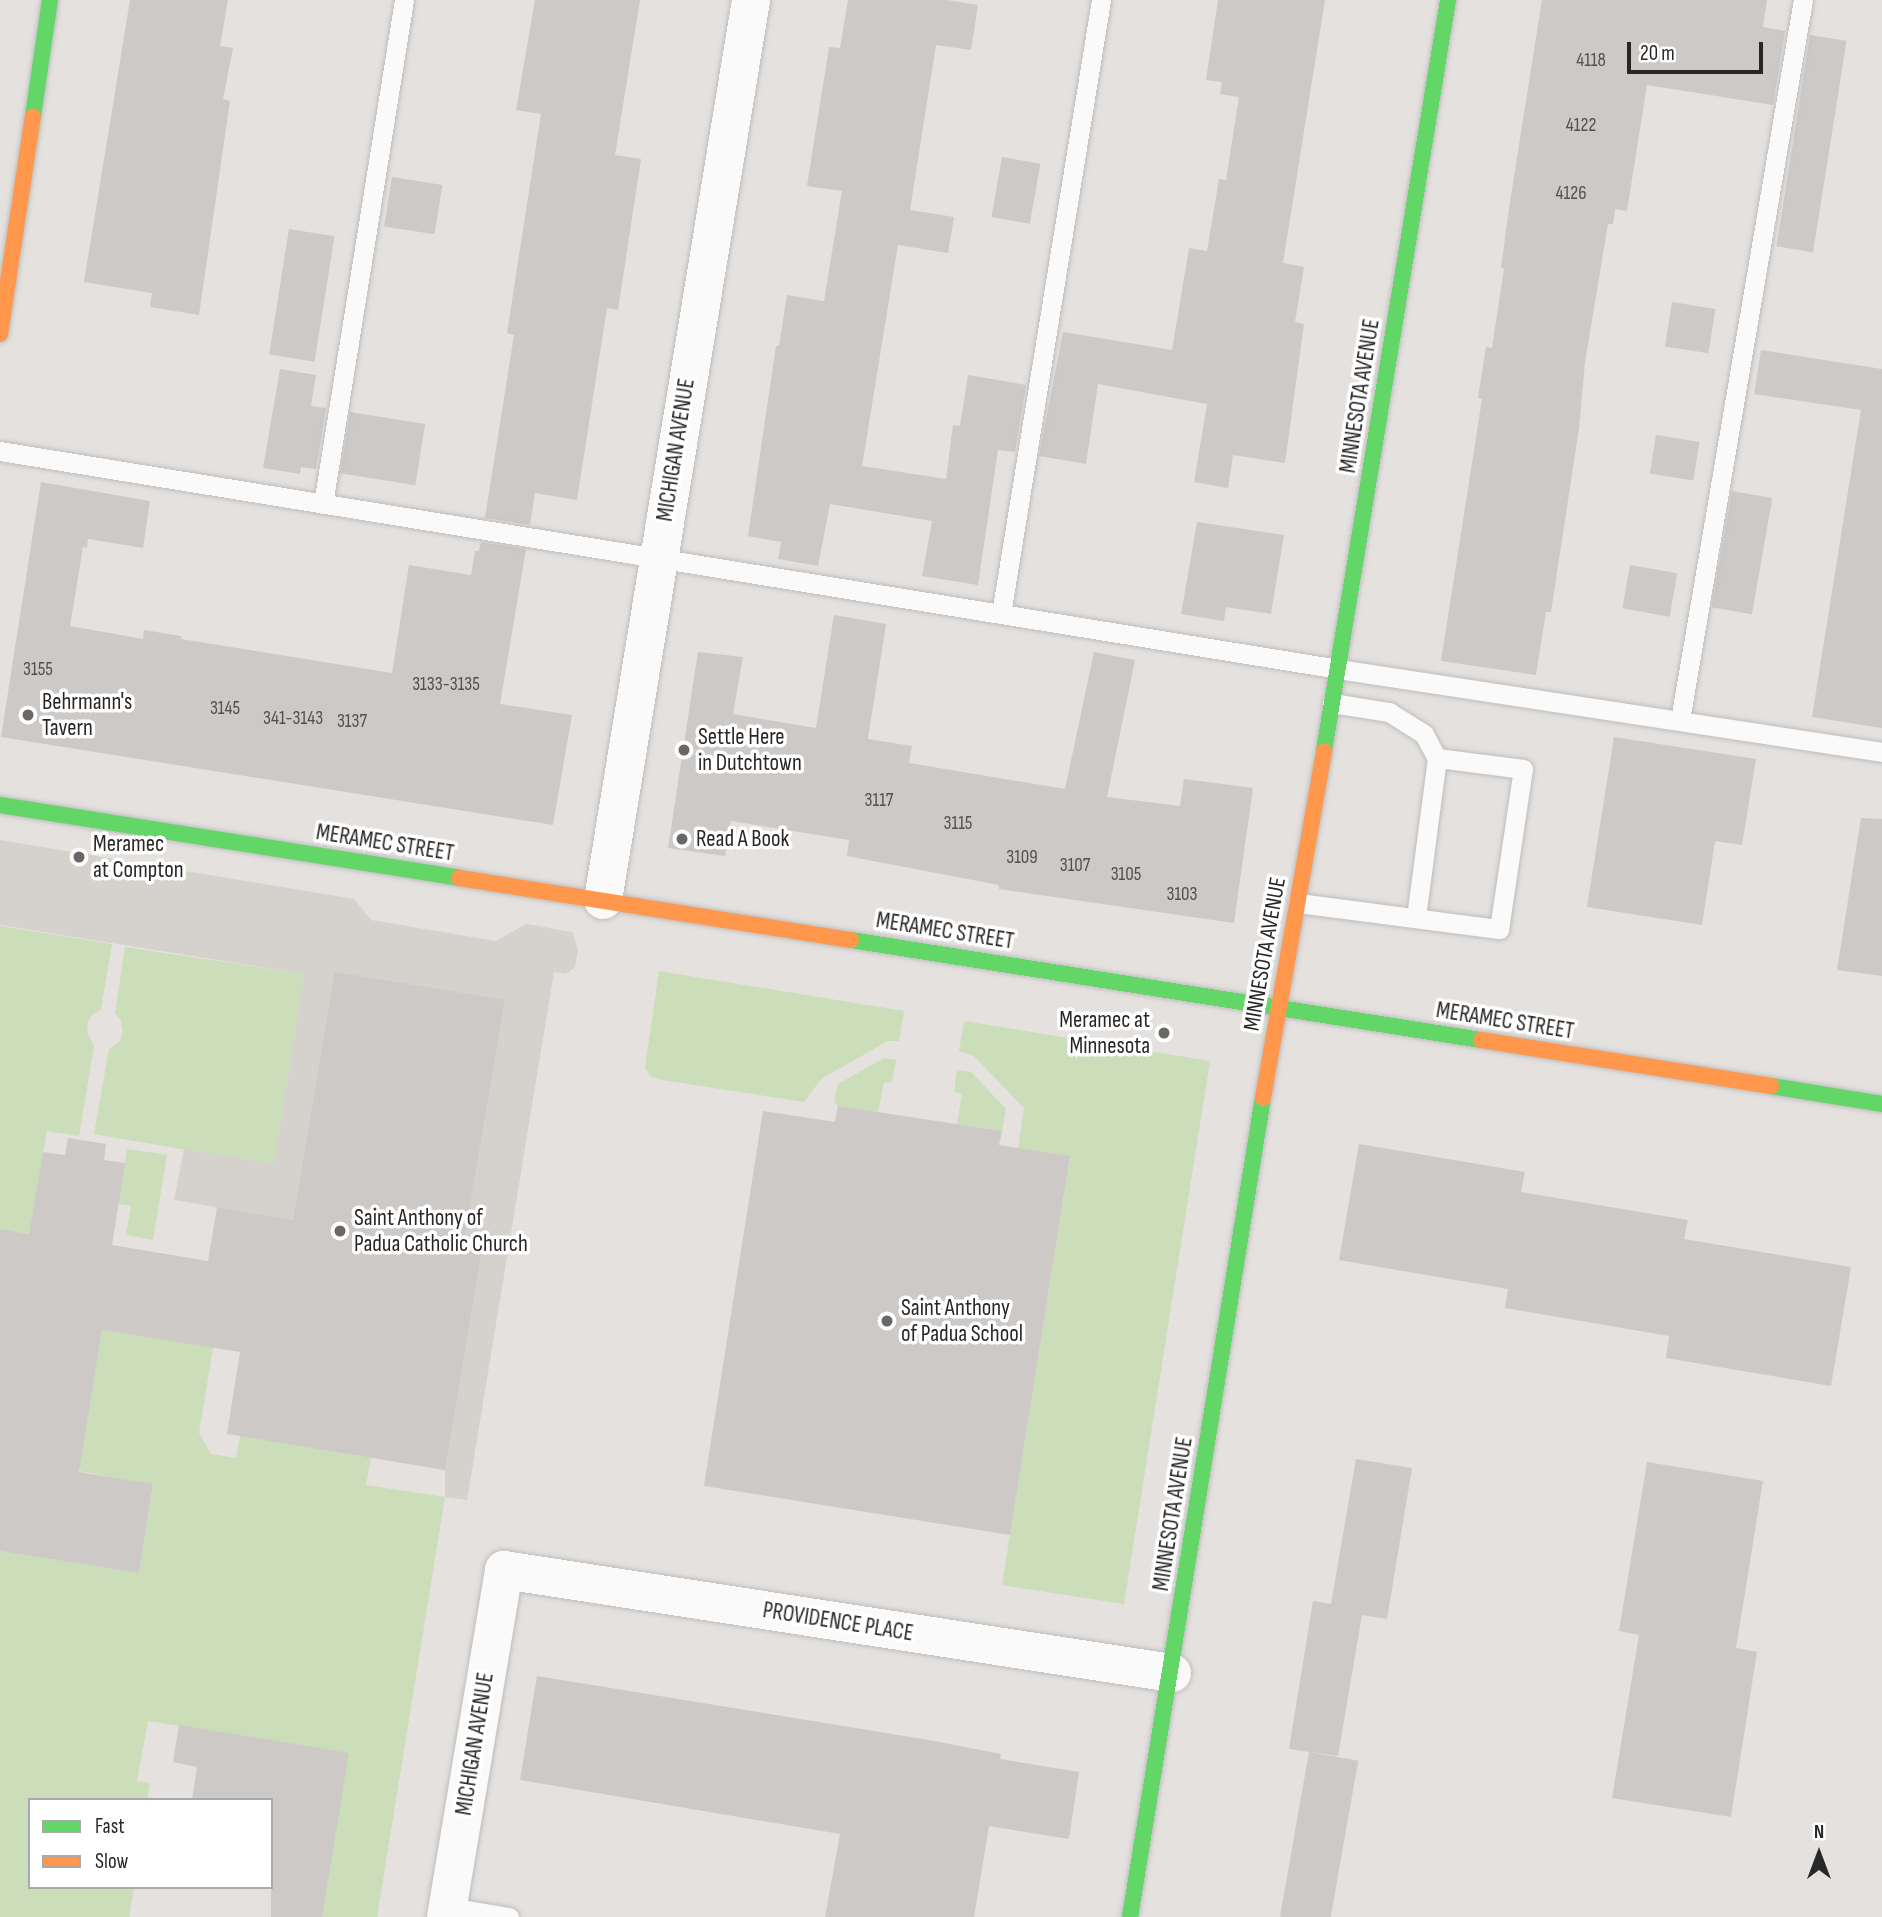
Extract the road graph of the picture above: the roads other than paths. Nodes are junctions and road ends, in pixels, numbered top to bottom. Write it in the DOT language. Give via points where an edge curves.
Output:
graph roads {
  1 [pos="50,0"];
  2 [pos="404,0"];
  3 [pos="751,0"];
  4 [pos="1101,0"];
  5 [pos="1448,0"];
  6 [pos="1803,0"];
  7 [pos="0,334"];
  8 [pos="0,451"];
  9 [pos="323,504"];
  10 [pos="659,558"];
  11 [pos="1001,614"];
  12 [pos="1338,669"];
  13 [pos="1332,703"];
  14 [pos="1680,720"];
  15 [pos="1882,752"];
  16 [pos="1437,758"];
  17 [pos="0,805"];
  18 [pos="603,900"];
  19 [pos="1298,903"];
  20 [pos="1416,917"];
  21 [pos="1278,1008"];
  22 [pos="1882,1104"];
  23 [pos="504,1570"];
  24 [pos="1172,1673"];
  25 [pos="447,1912"];
  26 [pos="509,1917"];
  27 [pos="1130,1917"];
  1 -- 7 [label="street"];
  2 -- 9 [label="lane"];
  3 -- 10 [label="street, MICHIGAN AVENUE"];
  4 -- 11 [label="lane"];
  5 -- 12 [label="street, MINNESOTA AVENUE"];
  6 -- 14 [label="lane"];
  8 -- 9 [label="lane"];
  9 -- 10 [label="lane"];
  10 -- 11 [label="lane"];
  10 -- 18 [label="street, MICHIGAN AVENUE"];
  11 -- 12 [label="lane"];
  12 -- 13 [label="street, MINNESOTA AVENUE"];
  12 -- 14 [label="lane"];
  13 -- 16 [label="lane" via="1389,712 1424,734"];
  13 -- 19 [label="street, MINNESOTA AVENUE"];
  14 -- 15 [label="lane"];
  16 -- 20 [label="lane"];
  16 -- 20 [label="lane" via="1523,769 1499,929"];
  17 -- 18 [label="street, MERAMEC STREET"];
  18 -- 21 [label="street, MERAMEC STREET"];
  19 -- 20 [label="lane"];
  19 -- 21 [label="street, MINNESOTA AVENUE"];
  21 -- 22 [label="street, MERAMEC STREET"];
  21 -- 24 [label="street, MINNESOTA AVENUE"];
  23 -- 24 [label="street, PROVIDENCE PLACE"];
  23 -- 25 [label="street, MICHIGAN AVENUE"];
  24 -- 27 [label="street, MINNESOTA AVENUE"];
  25 -- 26 [label="lane"];
}
